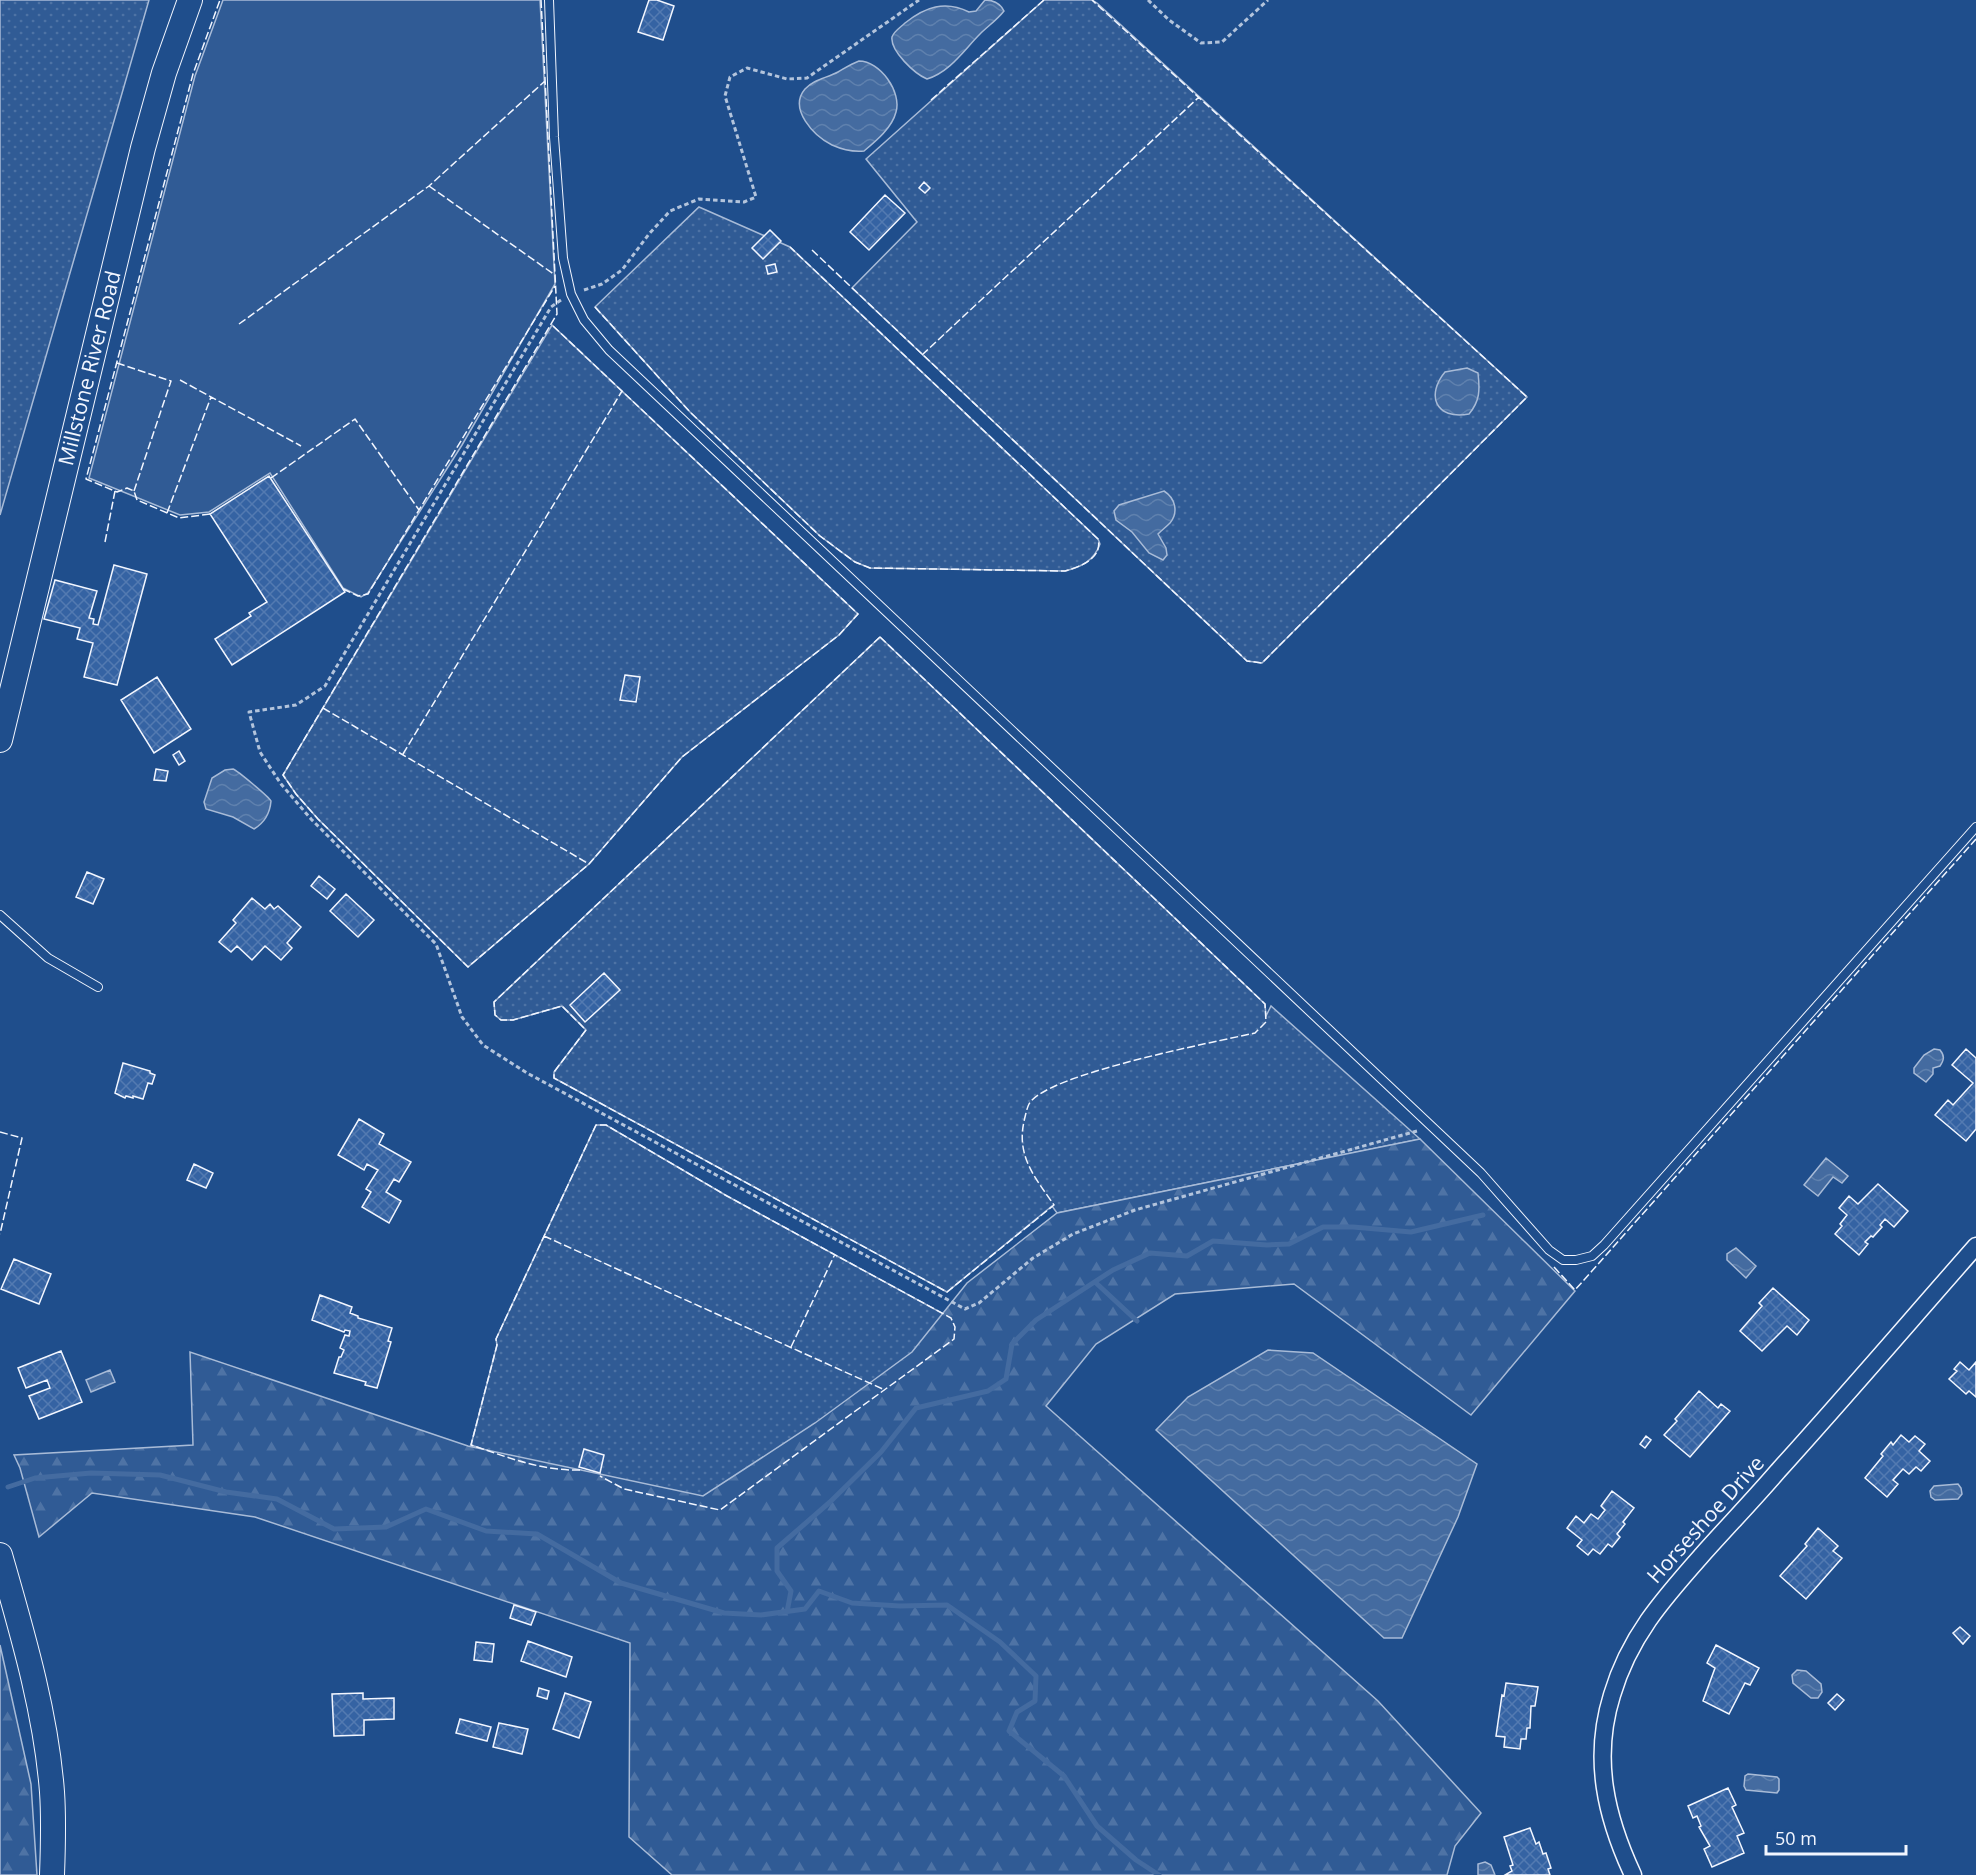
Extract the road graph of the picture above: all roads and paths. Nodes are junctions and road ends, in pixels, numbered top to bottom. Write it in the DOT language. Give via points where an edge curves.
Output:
graph roads {
  1 [pos="190,0"];
  2 [pos="549,0"];
  3 [pos="919,0"];
  4 [pos="1148,0"];
  5 [pos="1268,0"];
  6 [pos="571,294"];
  7 [pos="0,740"];
  8 [pos="1976,827"];
  9 [pos="0,915"];
  10 [pos="98,987"];
  11 [pos="1432,1126"];
  12 [pos="1976,1246"];
  13 [pos="0,1555"];
  14 [pos="52,1875"];
  15 [pos="1633,1875"];
  1 -- 7 [label="main road, Millstone River Road" via="143,148"];
  2 -- 6 [label="lane" via="563,258"];
  3 -- 6 [label="path" via="807,78 788,79 747,68 730,77 725,96 756,197 744,202 699,199 670,211 622,270 603,285"];
  4 -- 5 [label="path" via="1201,43 1222,42"];
  6 -- 11 [label="lane" via="584,320 609,350"];
  6 -- 11 [label="path" via="551,307 325,686 296,705 249,712 260,752 281,784 310,819 436,944 462,1017 483,1045 537,1078 965,1309 979,1303 1033,1258 1073,1234 1135,1210"];
  8 -- 11 [label="lane" via="1592,1256 1563,1260 1549,1250 1481,1173"];
  9 -- 10 [label="lane" via="48,958"];
  12 -- 15 [label="street, Horseshoe Drive" via="1663,1598 1631,1646 1612,1695 1604,1734 1604,1784 1619,1846"];
  13 -- 14 [label="main road" via="48,1754"];
}
